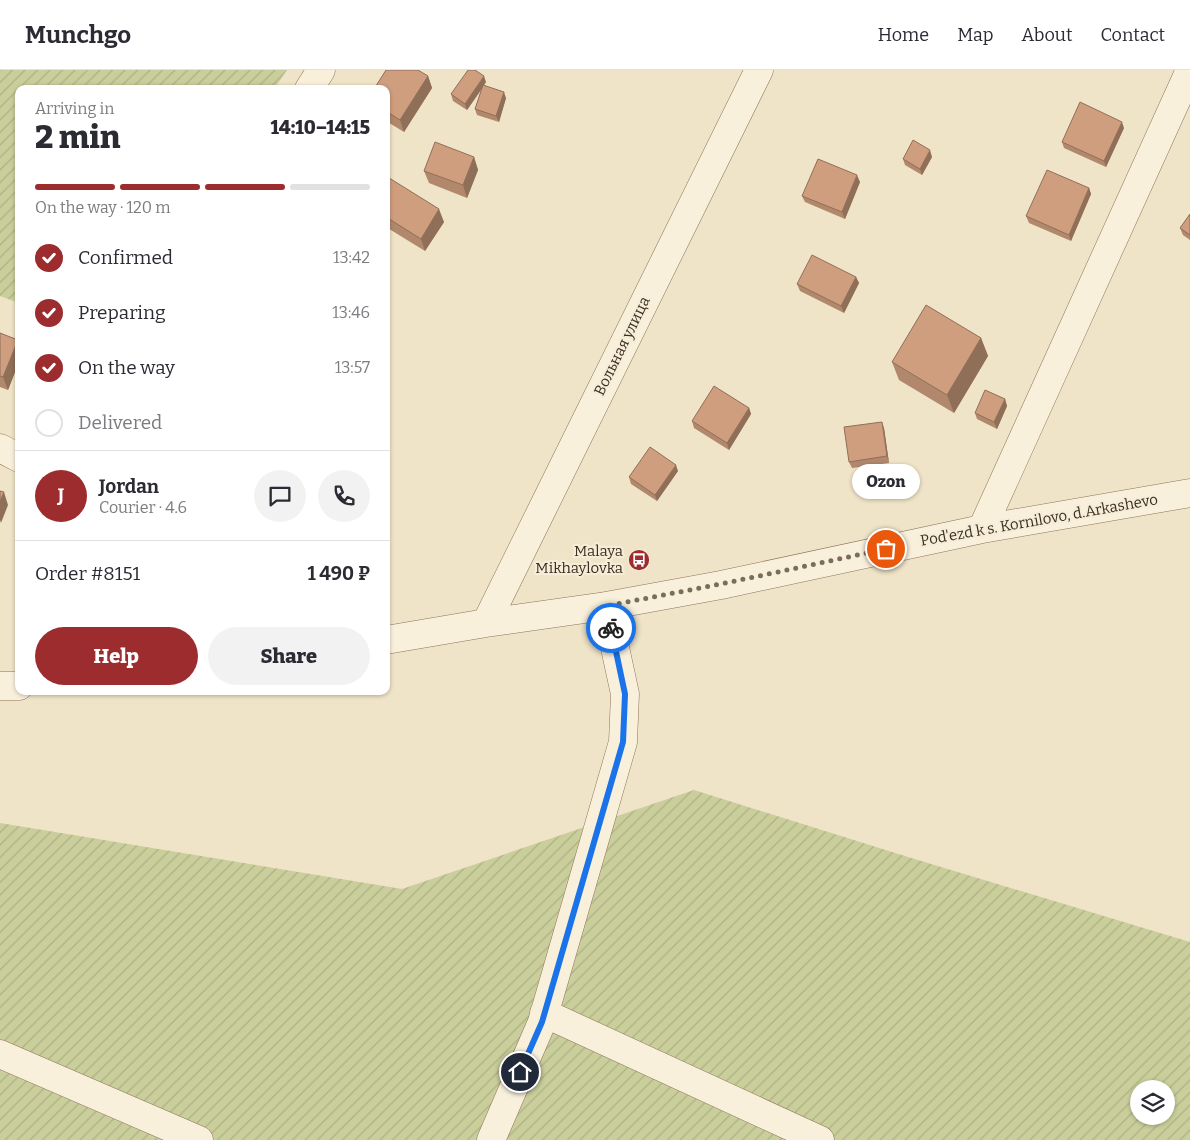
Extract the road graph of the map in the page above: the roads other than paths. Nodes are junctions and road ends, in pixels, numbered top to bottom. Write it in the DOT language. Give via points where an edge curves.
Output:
graph roads {
  1 [pos="322,70"];
  2 [pos="759,70"];
  3 [pos="1190,70"];
  4 [pos="312,85"];
  5 [pos="0,448"];
  6 [pos="15,456"];
  7 [pos="1190,493"];
  8 [pos="982,529"];
  9 [pos="606,606"];
  10 [pos="486,623"];
  11 [pos="390,639"];
  12 [pos="0,686"];
  13 [pos="15,686"];
  14 [pos="544,1013"];
  15 [pos="0,1054"];
  16 [pos="199,1140"];
  17 [pos="491,1140"];
  18 [pos="820,1140"];
  1 -- 4 [label="street"];
  2 -- 10 [label="street, Вольная улица"];
  3 -- 8 [label="street"];
  5 -- 6 [label="street"];
  7 -- 8 [label="street, Pod'ezd k s. Kornilovo, d.Arkashevo"];
  8 -- 9 [label="street, Pod'ezd k s. Kornilovo, d.Arkashevo"];
  9 -- 10 [label="street, Pod'ezd k s. Kornilovo, d.Arkashevo"];
  9 -- 14 [label="street" via="625,694 623,742"];
  10 -- 11 [label="street, Pod'ezd k s. Kornilovo, d.Arkashevo"];
  12 -- 13 [label="street"];
  14 -- 17 [label="street"];
  14 -- 18 [label="street"];
  15 -- 16 [label="street"];
}
